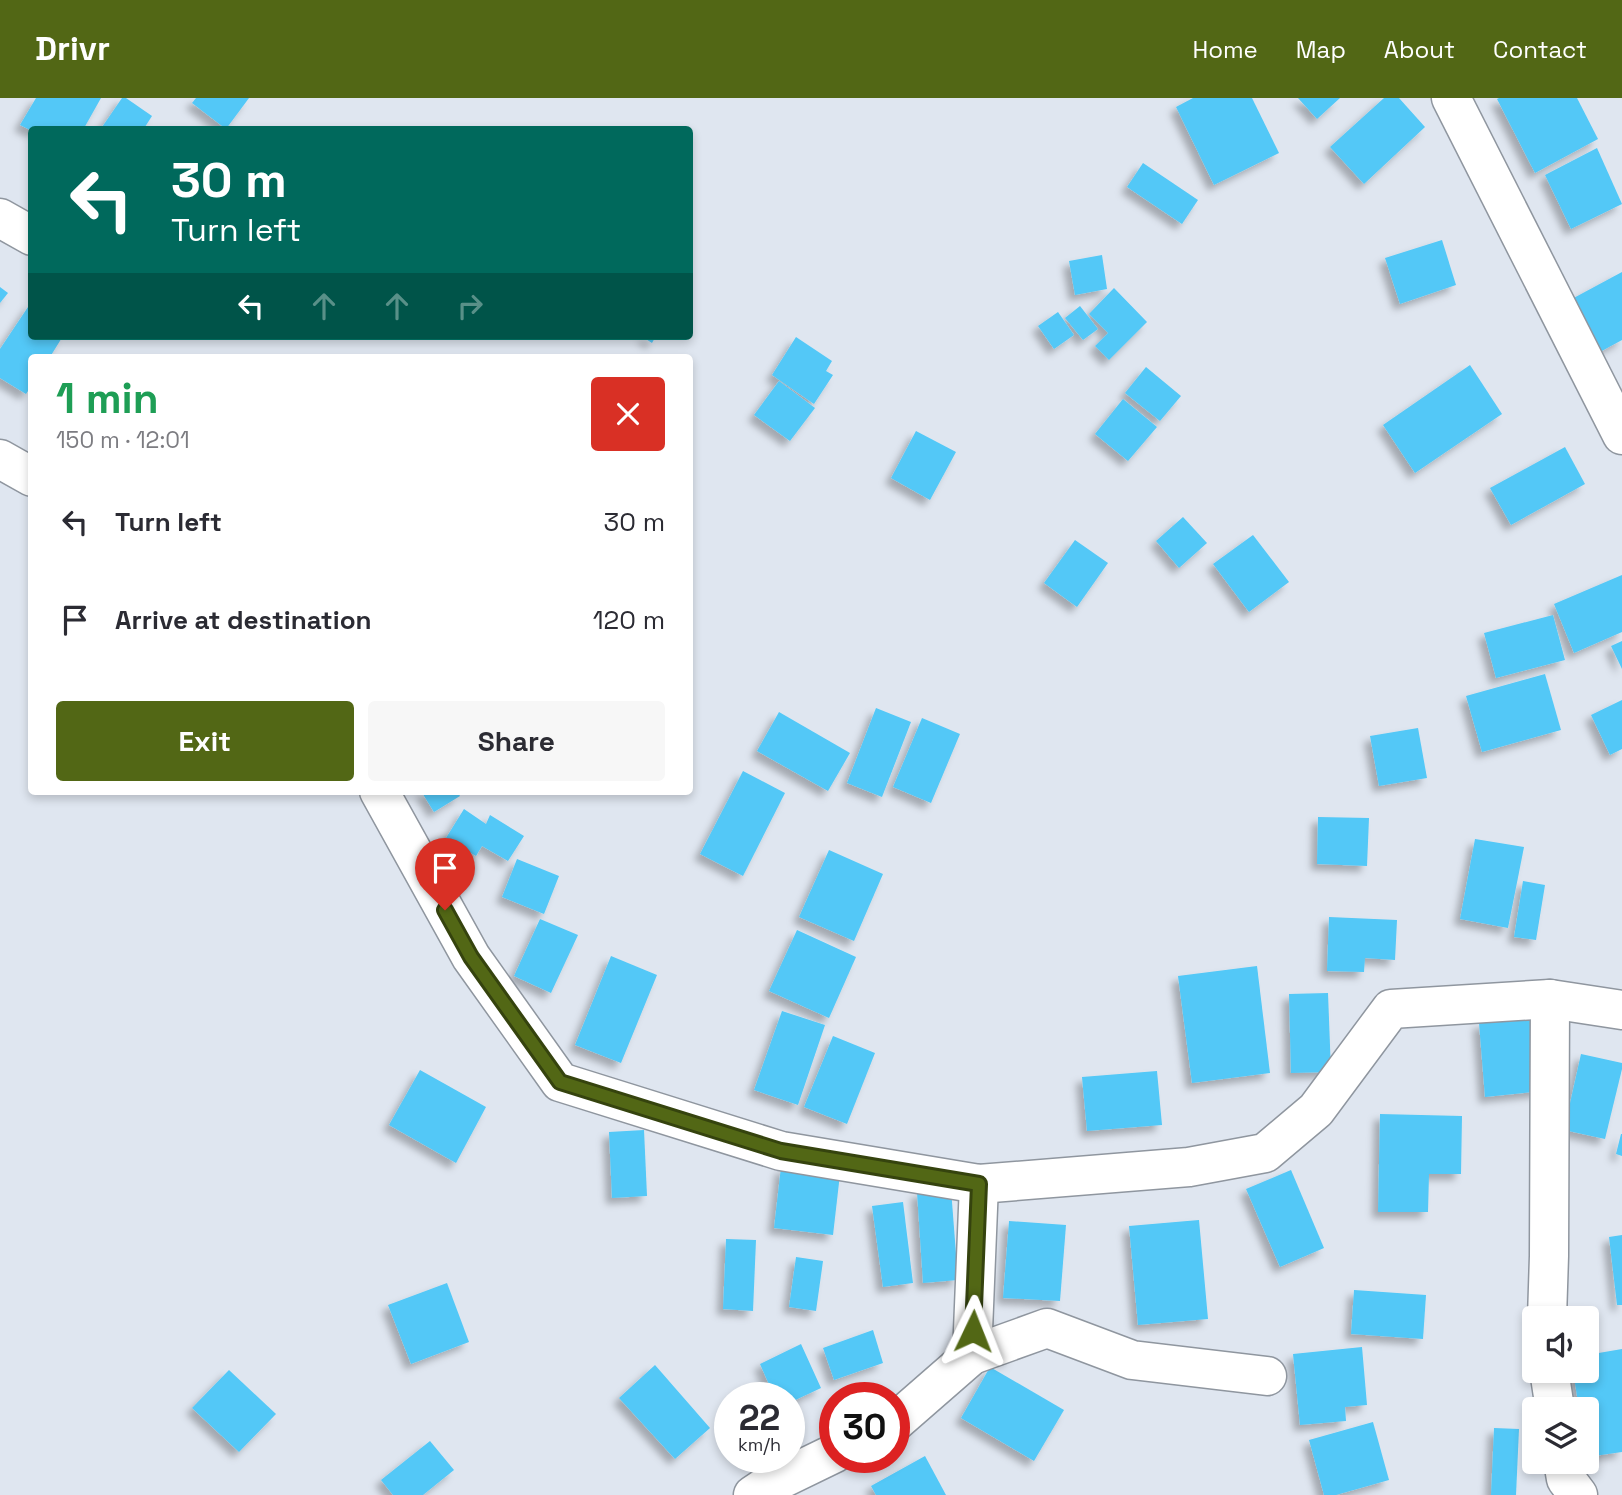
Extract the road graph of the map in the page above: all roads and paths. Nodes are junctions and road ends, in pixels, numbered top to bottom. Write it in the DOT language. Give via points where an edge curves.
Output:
graph roads {
  1 [pos="1451,98"];
  2 [pos="0,218"];
  3 [pos="28,234"];
  4 [pos="1622,435"];
  5 [pos="0,459"];
  6 [pos="28,475"];
  7 [pos="381,795"];
  8 [pos="1550,999"];
  9 [pos="1622,1010"];
  10 [pos="979,1184"];
  11 [pos="1547,1306"];
  12 [pos="972,1355"];
  13 [pos="1267,1376"];
  14 [pos="910,1409"];
  15 [pos="819,1461"];
  16 [pos="1565,1474"];
  17 [pos="753,1495"];
  18 [pos="1578,1495"];
  1 -- 4 [label="street"];
  2 -- 3 [label="street"];
  5 -- 6 [label="street"];
  7 -- 10 [label="street" via="471,957 560,1082 781,1151"];
  8 -- 9 [label="street"];
  8 -- 10 [label="street" via="1391,1009 1316,1110 1265,1153 1189,1167"];
  8 -- 11 [label="street"];
  10 -- 12 [label="street"];
  12 -- 13 [label="street" via="1047,1328 1132,1360"];
  12 -- 14 [label="street"];
  15 -- 17 [label="street"];
  16 -- 18 [label="street"];
}
